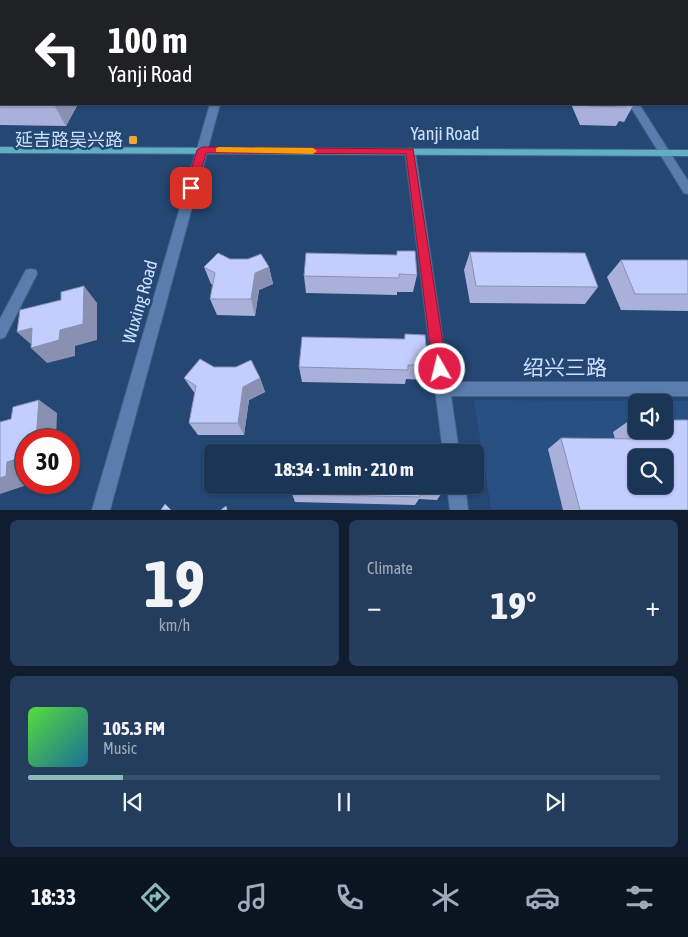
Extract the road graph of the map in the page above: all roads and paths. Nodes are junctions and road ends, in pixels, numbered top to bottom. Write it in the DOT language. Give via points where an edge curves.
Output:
graph roads {
  1 [pos="215,105"];
  2 [pos="635,105"];
  3 [pos="0,150"];
  4 [pos="202,150"];
  5 [pos="410,151"];
  6 [pos="664,153"];
  7 [pos="688,153"];
  8 [pos="688,190"];
  9 [pos="31,274"];
  10 [pos="0,333"];
  11 [pos="688,388"];
  12 [pos="443,389"];
  13 [pos="450,444"];
  14 [pos="457,494"];
  15 [pos="101,510"];
  16 [pos="459,510"];
  1 -- 4 [label="street, Wuxing Road"];
  2 -- 6 [label="street"];
  3 -- 4 [label="main road, Yanji Road"];
  4 -- 5 [label="main road, Yanji Road"];
  4 -- 15 [label="street, Wuxing Road"];
  5 -- 6 [label="main road, Yanji Road"];
  5 -- 12 [label="street"];
  6 -- 7 [label="main road, Yanji Road"];
  6 -- 8 [label="street"];
  9 -- 10 [label="street"];
  11 -- 12 [label="street, 绍兴三路"];
  12 -- 13 [label="street"];
  14 -- 16 [label="street"];
}
